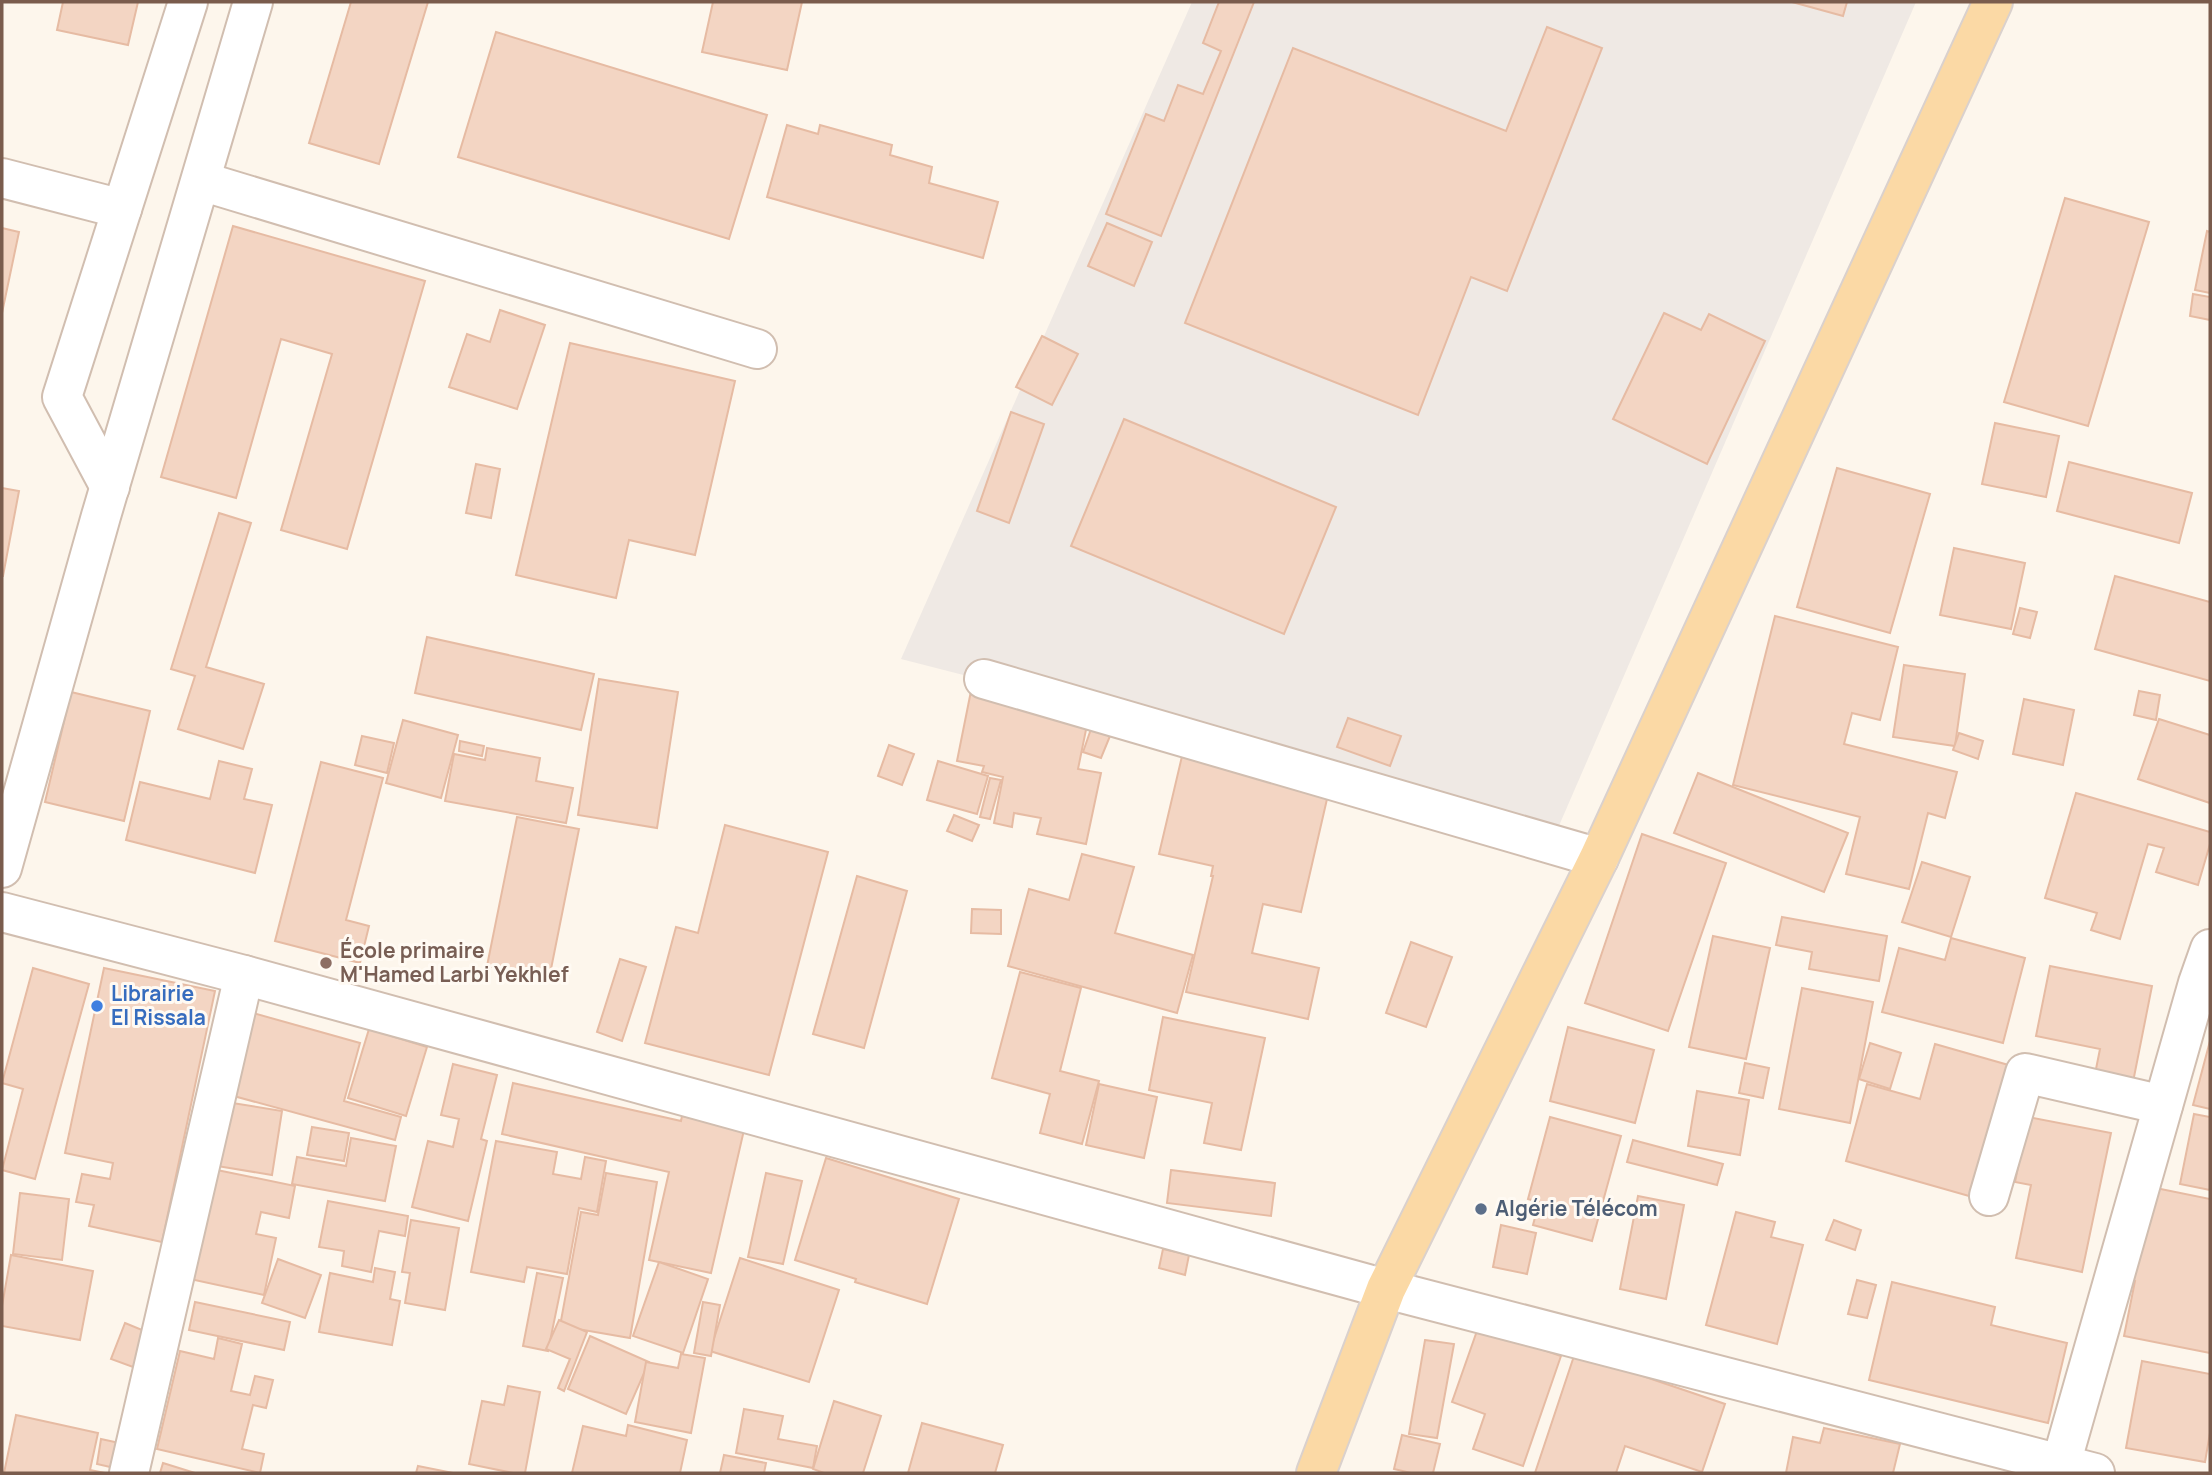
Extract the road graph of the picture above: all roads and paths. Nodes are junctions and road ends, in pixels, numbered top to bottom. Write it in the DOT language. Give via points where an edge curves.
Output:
graph roads {
  1 [pos="188,2"];
  2 [pos="253,2"];
  3 [pos="1993,2"];
  4 [pos="2,178"];
  5 [pos="201,181"];
  6 [pos="122,209"];
  7 [pos="757,349"];
  8 [pos="110,488"];
  9 [pos="984,679"];
  10 [pos="1599,858"];
  11 [pos="2,868"];
  12 [pos="2,912"];
  13 [pos="2210,949"];
  14 [pos="244,975"];
  15 [pos="2164,1105"];
  16 [pos="1989,1196"];
  17 [pos="1386,1289"];
  18 [pos="2078,1469"];
  19 [pos="129,1473"];
  20 [pos="1316,1473"];
  1 -- 6 [label="street"];
  2 -- 5 [label="street"];
  3 -- 10 [label="main road"];
  4 -- 6 [label="street"];
  5 -- 7 [label="street"];
  5 -- 8 [label="street"];
  6 -- 8 [label="street" via="62,397"];
  8 -- 11 [label="street"];
  9 -- 10 [label="street"];
  10 -- 17 [label="main road"];
  12 -- 14 [label="street"];
  13 -- 15 [label="street"];
  14 -- 17 [label="street"];
  14 -- 19 [label="street"];
  15 -- 16 [label="street" via="2025,1073"];
  15 -- 18 [label="street"];
  17 -- 18 [label="street"];
  17 -- 20 [label="main road"];
}
